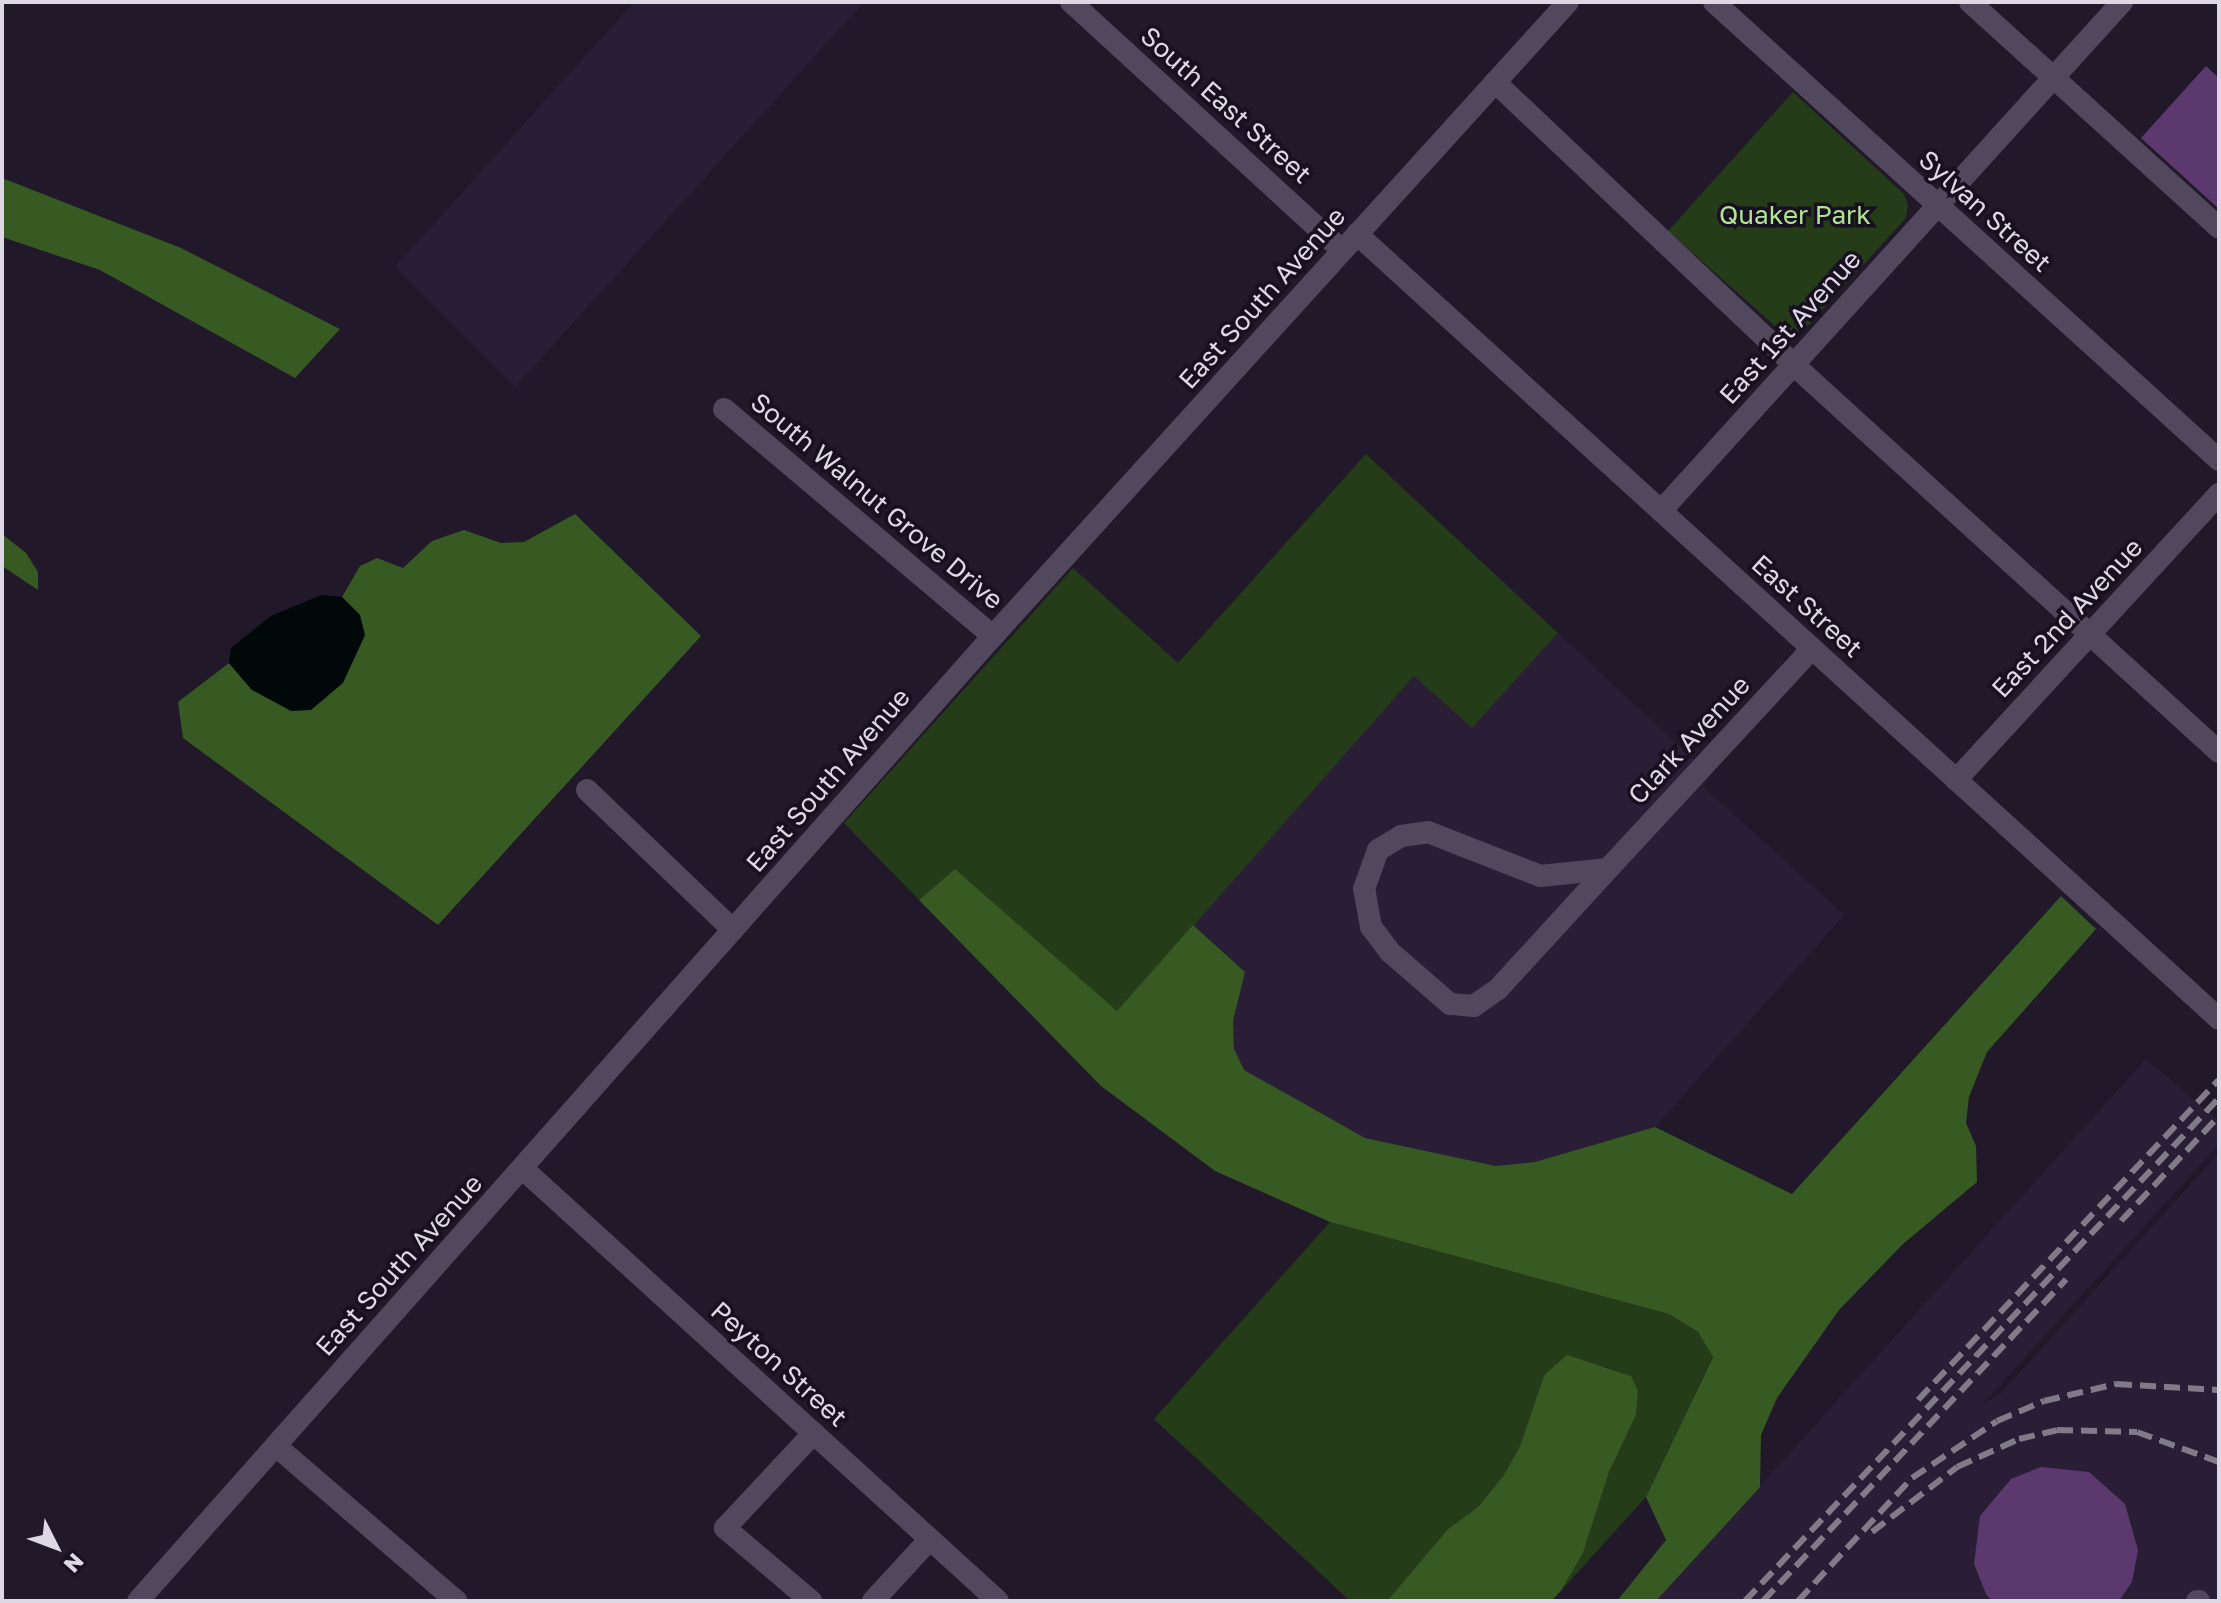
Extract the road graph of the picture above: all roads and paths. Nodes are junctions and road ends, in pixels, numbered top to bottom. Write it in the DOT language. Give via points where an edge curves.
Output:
graph roads {
  1 [pos="1071,2"];
  2 [pos="1568,2"];
  3 [pos="1714,2"];
  4 [pos="1970,2"];
  5 [pos="2122,2"];
  6 [pos="2054,78"];
  7 [pos="1495,82"];
  8 [pos="1938,206"];
  9 [pos="2219,228"];
  10 [pos="1350,242"];
  11 [pos="1794,365"];
  12 [pos="724,409"];
  13 [pos="2219,460"];
  14 [pos="2219,494"];
  15 [pos="1661,511"];
  16 [pos="2089,634"];
  17 [pos="993,636"];
  18 [pos="1812,649"];
  19 [pos="2219,752"];
  20 [pos="1956,780"];
  21 [pos="587,790"];
  22 [pos="1608,869"];
  23 [pos="733,930"];
  24 [pos="2219,1019"];
  25 [pos="522,1168"];
  26 [pos="814,1433"];
  27 [pos="276,1446"];
  28 [pos="930,1539"];
  29 [pos="138,1601"];
  30 [pos="456,1601"];
  31 [pos="811,1601"];
  32 [pos="873,1601"];
  33 [pos="998,1601"];
  1 -- 10 [label="street, South East Street"];
  2 -- 7 [label="street, East South Avenue"];
  3 -- 8 [label="street, Sylvan Street"];
  4 -- 6 [label="street"];
  5 -- 6 [label="street, East 1st Avenue"];
  6 -- 8 [label="street, East 1st Avenue"];
  6 -- 9 [label="street"];
  7 -- 10 [label="street, East South Avenue"];
  7 -- 11 [label="street"];
  8 -- 11 [label="street, East 1st Avenue"];
  8 -- 13 [label="street, Sylvan Street"];
  10 -- 15 [label="street, East Street"];
  10 -- 17 [label="street, East South Avenue"];
  11 -- 15 [label="street, East 1st Avenue"];
  11 -- 16 [label="street"];
  12 -- 17 [label="street, South Walnut Grove Drive"];
  14 -- 16 [label="street, East 2nd Avenue"];
  15 -- 18 [label="street, East Street"];
  16 -- 19 [label="street"];
  16 -- 20 [label="street, East 2nd Avenue"];
  17 -- 23 [label="street, East South Avenue"];
  18 -- 20 [label="street, East Street"];
  18 -- 22 [label="street, Clark Avenue"];
  20 -- 24 [label="street, East Street"];
  21 -- 23 [label="street"];
  22 -- 22 [label="street, Clark Avenue" via="1498,989 1474,1006 1450,1004 1390,952 1371,927 1364,889 1378,850 1401,836 1428,832 1540,876"];
  23 -- 25 [label="street, East South Avenue"];
  25 -- 26 [label="street, Peyton Street"];
  25 -- 27 [label="street, East South Avenue"];
  26 -- 28 [label="street, Peyton Street"];
  26 -- 31 [label="street" via="725,1528"];
  27 -- 29 [label="street, East South Avenue"];
  27 -- 30 [label="street"];
  28 -- 32 [label="street"];
  28 -- 33 [label="street, Peyton Street"];
}
